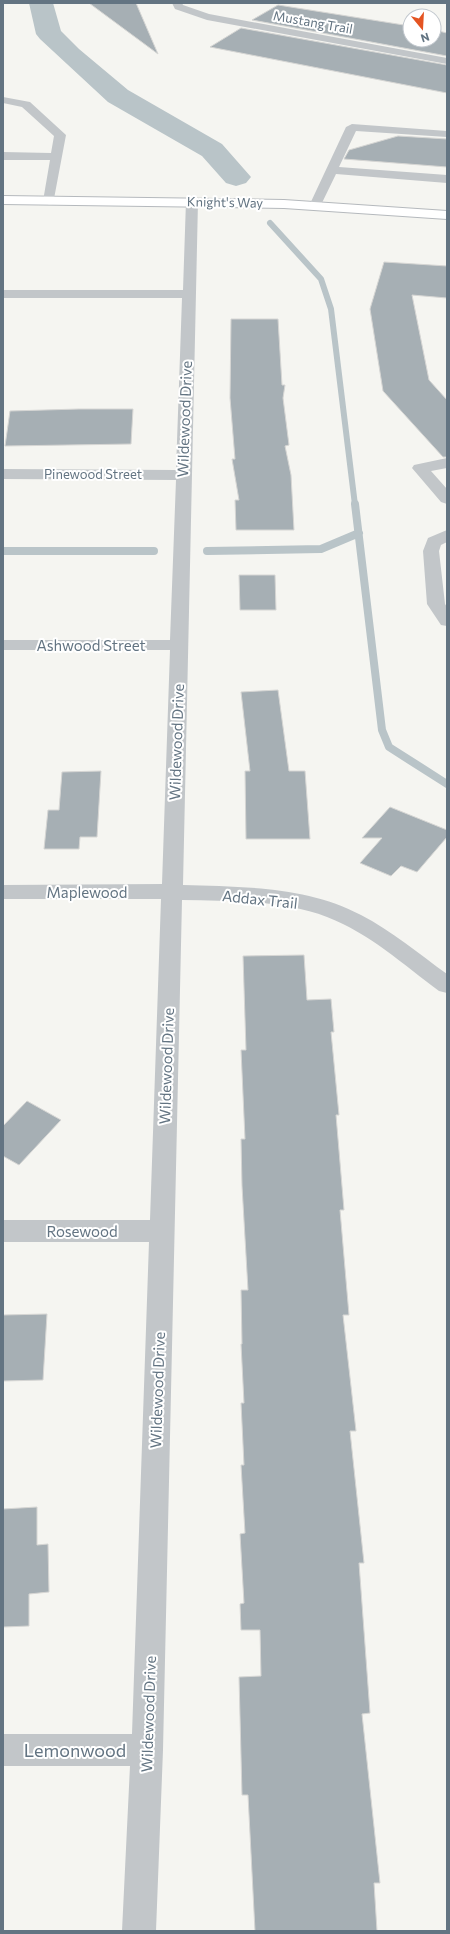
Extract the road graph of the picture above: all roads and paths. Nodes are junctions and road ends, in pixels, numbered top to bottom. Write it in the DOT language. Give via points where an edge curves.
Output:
graph roads {
  1 [pos="177,3"];
  2 [pos="447,61"];
  3 [pos="3,100"];
  4 [pos="447,134"];
  5 [pos="3,156"];
  6 [pos="57,157"];
  7 [pos="331,170"];
  8 [pos="447,179"];
  9 [pos="3,200"];
  10 [pos="49,201"];
  11 [pos="192,202"];
  12 [pos="315,206"];
  13 [pos="447,215"];
  14 [pos="3,294"];
  15 [pos="188,294"];
  16 [pos="447,463"];
  17 [pos="3,474"];
  18 [pos="182,474"];
  19 [pos="447,499"];
  20 [pos="447,535"];
  21 [pos="447,621"];
  22 [pos="179,644"];
  23 [pos="3,645"];
  24 [pos="3,892"];
  25 [pos="171,892"];
  26 [pos="447,985"];
  27 [pos="3,1231"];
  28 [pos="161,1231"];
  29 [pos="3,1750"];
  30 [pos="147,1750"];
  31 [pos="139,1931"];
  1 -- 2 [label="street, Mustang Trail" via="179,7 207,17"];
  3 -- 6 [label="street" via="26,104 60,135"];
  4 -- 7 [label="street" via="352,127"];
  5 -- 6 [label="street"];
  6 -- 10 [label="street"];
  7 -- 8 [label="street"];
  7 -- 12 [label="street"];
  9 -- 10 [label="main road, Knight's Way"];
  10 -- 11 [label="main road, Knight's Way"];
  11 -- 12 [label="main road, Knight's Way"];
  11 -- 15 [label="street, Wildewood Drive"];
  12 -- 13 [label="main road, Knight's Way"];
  14 -- 15 [label="street"];
  15 -- 18 [label="street, Wildewood Drive"];
  16 -- 19 [label="street" via="420,468"];
  17 -- 18 [label="street, Pinewood Street"];
  18 -- 22 [label="street, Wildewood Drive"];
  20 -- 21 [label="street" via="434,542 431,551 436,604"];
  22 -- 23 [label="street, Ashwood Street"];
  22 -- 25 [label="street, Wildewood Drive"];
  24 -- 25 [label="street, Maplewood"];
  25 -- 26 [label="street, Addax Trail" via="258,895 315,906 352,919"];
  25 -- 28 [label="street, Wildewood Drive"];
  27 -- 28 [label="street, Rosewood"];
  28 -- 30 [label="street, Wildewood Drive"];
  29 -- 30 [label="street, Lemonwood"];
  30 -- 31 [label="street, Wildewood Drive"];
}
